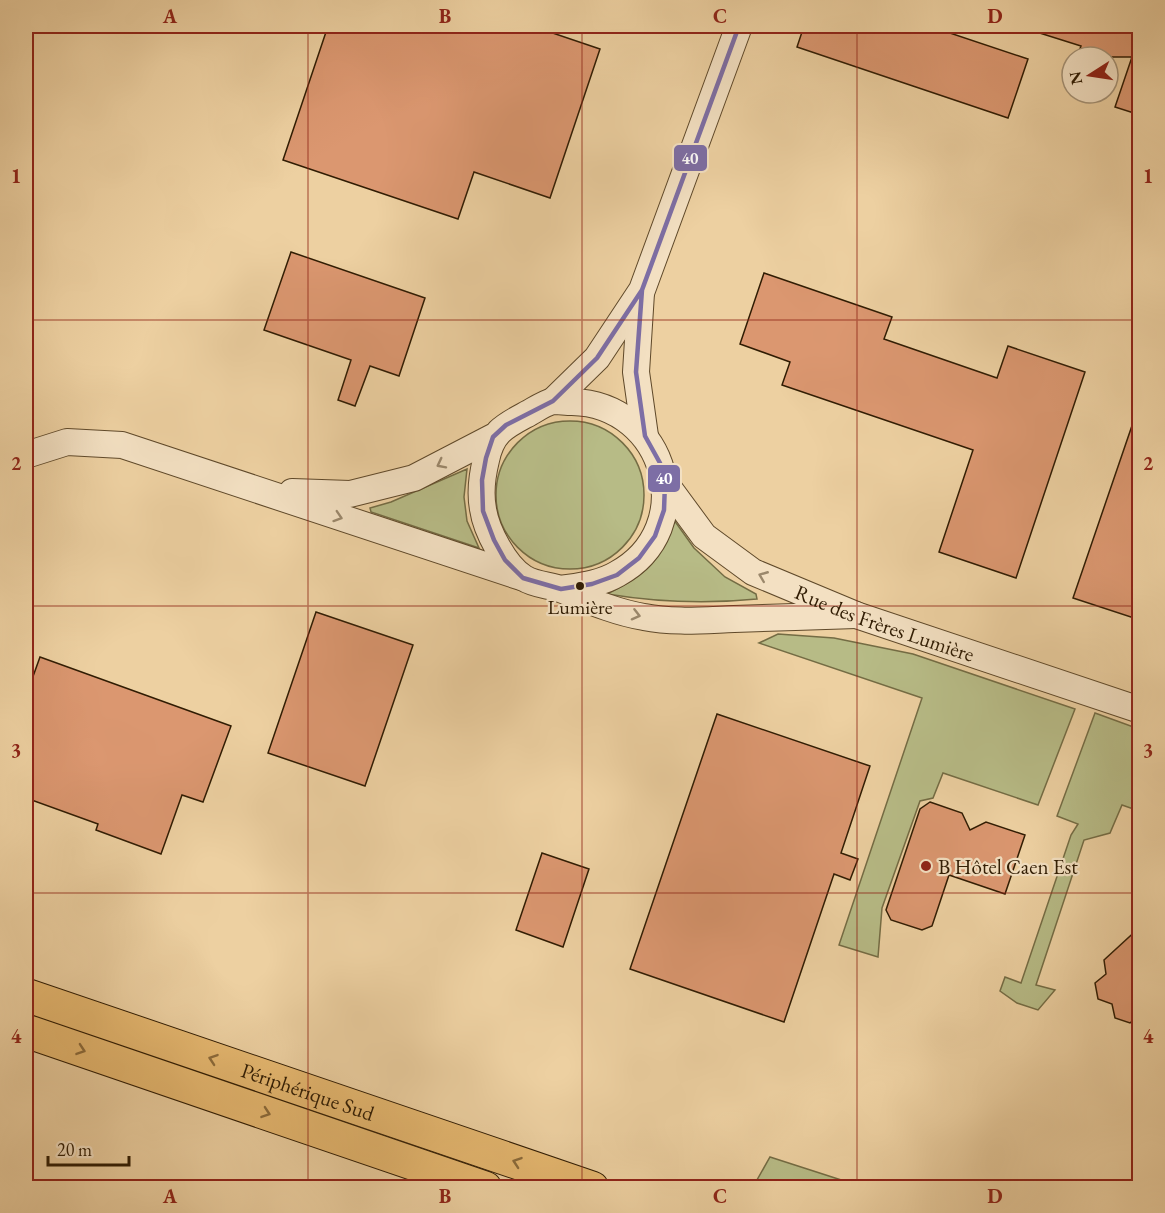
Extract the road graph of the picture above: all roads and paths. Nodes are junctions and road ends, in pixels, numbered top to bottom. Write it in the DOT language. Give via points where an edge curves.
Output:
graph roads {
  1 [pos="739,26"];
  2 [pos="642,290"];
  3 [pos="553,401"];
  4 [pos="645,436"];
  5 [pos="493,437"];
  6 [pos="26,455"];
  7 [pos="665,483"];
  8 [pos="263,492"];
  9 [pos="523,578"];
  10 [pos="561,589"];
  11 [pos="856,615"];
  12 [pos="1140,710"];
  13 [pos="26,995"];
  14 [pos="26,1031"];
  15 [pos="485,1188"];
  16 [pos="592,1188"];
  1 -- 2 [label="street"];
  2 -- 3 [label="street" via="597,358"];
  2 -- 4 [label="street" via="636,372"];
  3 -- 4 [label="street" via="587,402 612,410"];
  3 -- 5 [label="street" via="506,425"];
  4 -- 7 [label="street" via="660,463"];
  5 -- 8 [label="street, one-way" via="414,478 350,494"];
  5 -- 9 [label="street" via="482,480 483,511 505,560"];
  6 -- 8 [label="street" via="67,442 122,445"];
  7 -- 10 [label="street" via="664,510 655,536 639,558 617,574 592,584"];
  11 -- 7 [label="street, Rue des Frères Lumière, one-way" via="753,572 704,536"];
  8 -- 9 [label="street, one-way"];
  9 -- 10 [label="street"];
  10 -- 11 [label="street, one-way" via="599,606 645,618 696,621"];
  11 -- 12 [label="street, Rue des Frères Lumière"];
  16 -- 13 [label="highway, Périphérique Sud, one-way"];
  14 -- 15 [label="highway, Périphérique Sud, one-way"];
}
